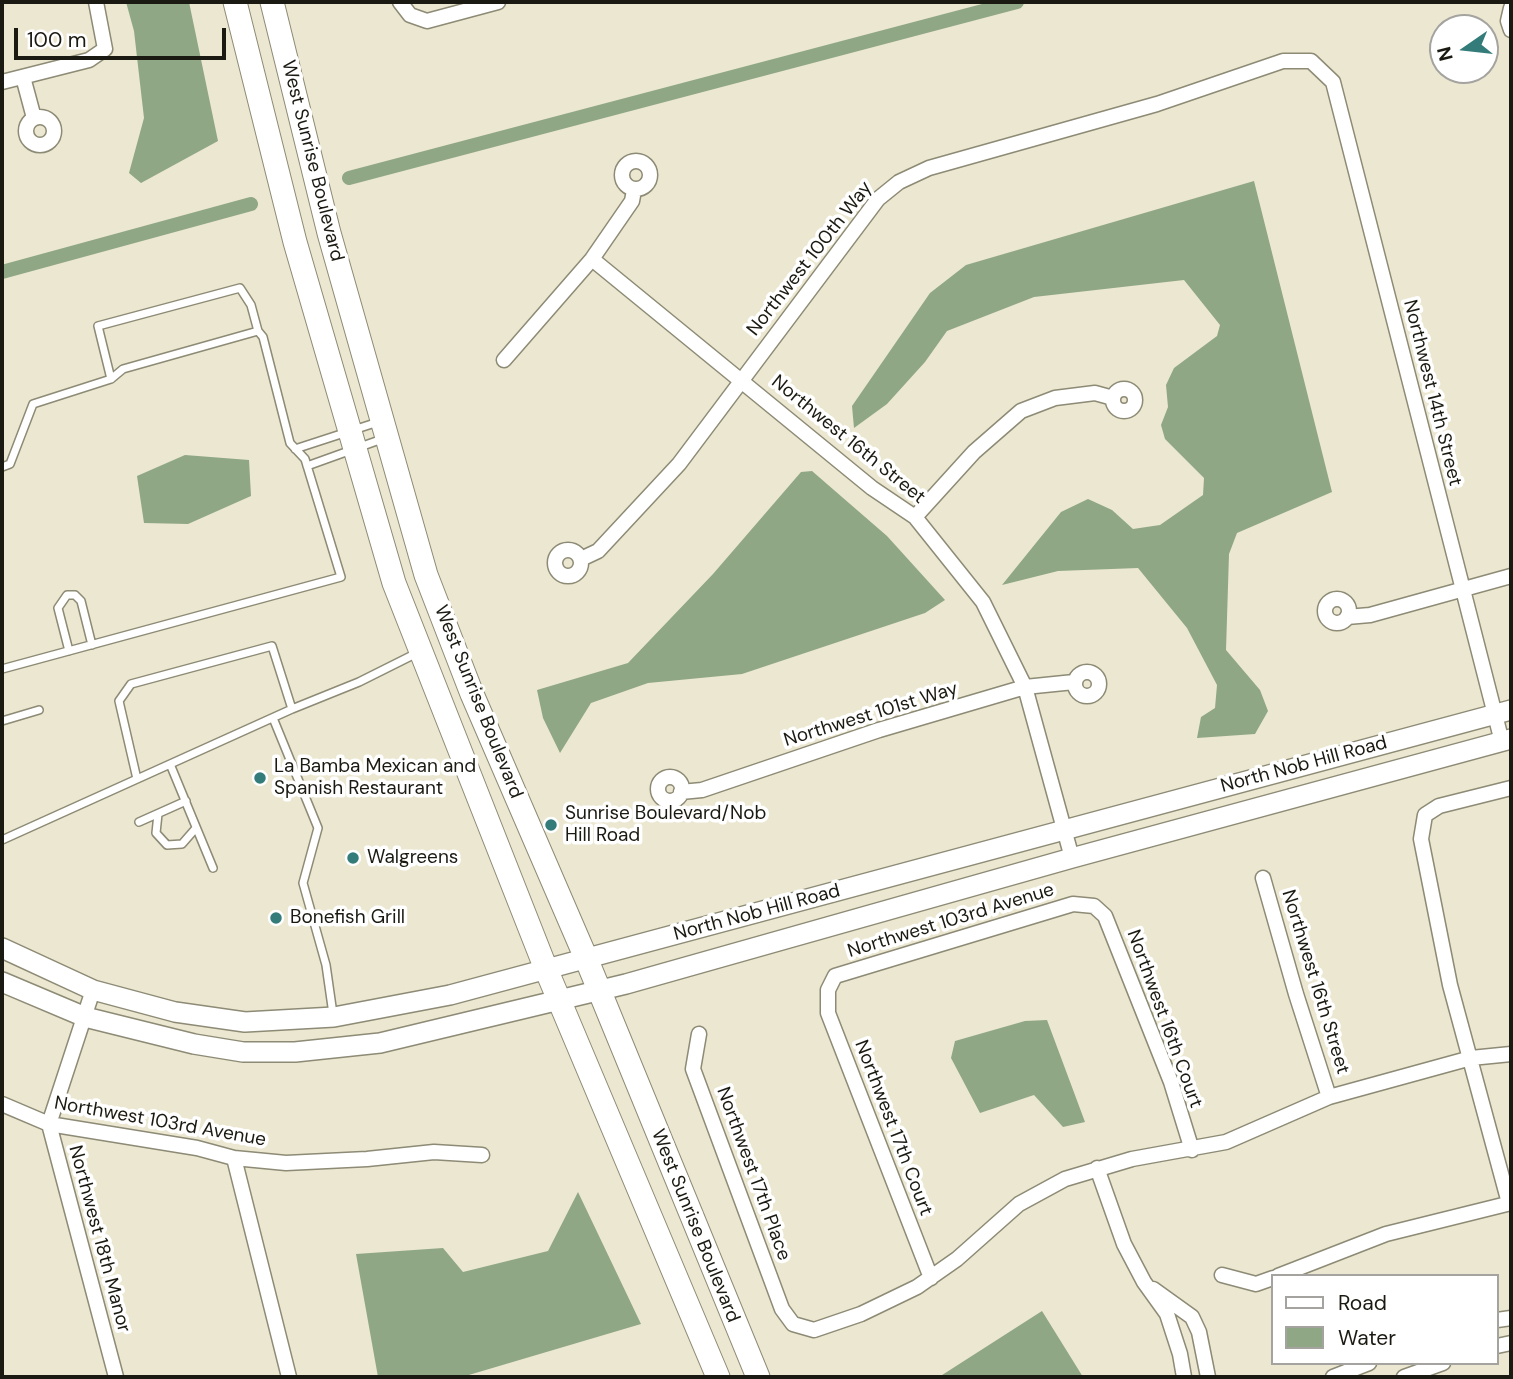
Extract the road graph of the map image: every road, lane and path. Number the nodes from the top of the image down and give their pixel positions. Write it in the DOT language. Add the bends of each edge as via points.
graph roads {
  1 [pos="96,2"];
  2 [pos="235,2"];
  3 [pos="272,2"];
  4 [pos="400,2"];
  5 [pos="498,2"];
  6 [pos="1511,8"];
  7 [pos="1511,30"];
  8 [pos="1311,61"];
  9 [pos="23,77"];
  10 [pos="2,82"];
  11 [pos="34,118"];
  12 [pos="634,190"];
  13 [pos="592,259"];
  14 [pos="258,331"];
  15 [pos="504,360"];
  16 [pos="111,379"];
  17 [pos="742,379"];
  18 [pos="1113,398"];
  19 [pos="384,429"];
  20 [pos="352,439"];
  21 [pos="295,449"];
  22 [pos="307,466"];
  23 [pos="2,467"];
  24 [pos="915,517"];
  25 [pos="581,559"];
  26 [pos="1511,576"];
  27 [pos="1463,590"];
  28 [pos="1347,617"];
  29 [pos="92,645"];
  30 [pos="69,651"];
  31 [pos="421,651"];
  32 [pos="2,670"];
  33 [pos="1074,682"];
  34 [pos="1025,688"];
  35 [pos="292,709"];
  36 [pos="39,710"];
  37 [pos="1503,712"];
  38 [pos="273,718"];
  39 [pos="2,721"];
  40 [pos="1507,741"];
  41 [pos="170,764"];
  42 [pos="137,779"];
  43 [pos="1511,788"];
  44 [pos="681,792"];
  45 [pos="186,801"];
  46 [pos="158,814"];
  47 [pos="139,821"];
  48 [pos="196,828"];
  49 [pos="1064,831"];
  50 [pos="2,840"];
  51 [pos="1072,858"];
  52 [pos="213,868"];
  53 [pos="1264,878"];
  54 [pos="1094,906"];
  55 [pos="2,948"];
  56 [pos="586,958"];
  57 [pos="547,969"];
  58 [pos="2,982"];
  59 [pos="93,990"];
  60 [pos="828,990"];
  61 [pos="598,991"];
  62 [pos="560,1000"];
  63 [pos="85,1017"];
  64 [pos="334,1017"];
  65 [pos="699,1034"];
  66 [pos="1511,1054"];
  67 [pos="1471,1058"];
  68 [pos="1329,1097"];
  69 [pos="2,1104"];
  70 [pos="49,1124"];
  71 [pos="1192,1150"];
  72 [pos="482,1155"];
  73 [pos="234,1158"];
  74 [pos="1097,1168"];
  75 [pos="1510,1203"];
  76 [pos="1284,1274"];
  77 [pos="1222,1275"];
  78 [pos="931,1278"];
  79 [pos="1272,1278"];
  80 [pos="1144,1282"];
  81 [pos="1364,1365"];
  82 [pos="1437,1365"];
  83 [pos="116,1377"];
  84 [pos="289,1377"];
  85 [pos="718,1377"];
  86 [pos="758,1377"];
  87 [pos="1184,1377"];
  88 [pos="1208,1377"];
  89 [pos="1333,1377"];
  90 [pos="1404,1377"];
  1 -- 9 [label="street" via="105,49 89,60"];
  2 -- 20 [label="highway, West Sunrise Boulevard" via="295,242"];
  3 -- 19 [label="highway, West Sunrise Boulevard"];
  4 -- 5 [label="street" via="410,15 427,21"];
  6 -- 7 [label="street"];
  8 -- 17 [label="street, Northwest 100th Way" via="1283,61 899,182 878,199"];
  8 -- 27 [label="street, Northwest 14th Street" via="1333,82"];
  9 -- 10 [label="street"];
  9 -- 11 [label="street"];
  12 -- 13 [label="street" via="632,201"];
  13 -- 15 [label="street"];
  13 -- 17 [label="street, Northwest 16th Street"];
  14 -- 16 [label="lane" via="123,369"];
  14 -- 16 [label="lane" via="251,305 240,288 98,326"];
  14 -- 21 [label="lane"];
  16 -- 23 [label="lane" via="33,404 10,464"];
  17 -- 24 [label="street, Northwest 16th Street" via="872,488"];
  17 -- 25 [label="street, Northwest 100th Way" via="679,464 598,551"];
  18 -- 24 [label="street" via="1095,393 1055,398 1021,411 974,452"];
  19 -- 20 [label="lane"];
  19 -- 20 [label="lane"];
  19 -- 56 [label="highway, West Sunrise Boulevard" via="435,598"];
  20 -- 21 [label="lane"];
  20 -- 22 [label="lane"];
  20 -- 31 [label="highway, West Sunrise Boulevard" via="394,583"];
  21 -- 22 [label="lane"];
  22 -- 29 [label="lane" via="341,577"];
  24 -- 34 [label="street, Northwest 16th Street" via="983,602"];
  26 -- 27 [label="street"];
  27 -- 28 [label="street"];
  27 -- 37 [label="street, Northwest 14th Street"];
  29 -- 30 [label="lane"];
  29 -- 30 [label="lane" via="81,601 66,595 58,608"];
  30 -- 32 [label="lane"];
  31 -- 35 [label="lane"];
  31 -- 57 [label="highway, West Sunrise Boulevard"];
  33 -- 34 [label="street, Northwest 101st Way"];
  34 -- 44 [label="street, Northwest 101st Way" via="879,730 702,790"];
  34 -- 49 [label="street, Northwest 16th Street"];
  35 -- 38 [label="lane"];
  35 -- 42 [label="lane" via="272,646 131,684 119,701"];
  36 -- 39 [label="lane"];
  37 -- 40 [label="street, Northwest 14th Street"];
  37 -- 49 [label="main road, North Nob Hill Road"];
  38 -- 41 [label="lane"];
  38 -- 64 [label="lane" via="318,828 303,883 326,965"];
  40 -- 51 [label="main road, North Nob Hill Road"];
  41 -- 42 [label="lane"];
  41 -- 45 [label="lane"];
  42 -- 50 [label="lane"];
  43 -- 67 [label="street" via="1439,806 1425,815 1420,839 1436,928"];
  45 -- 46 [label="lane"];
  45 -- 48 [label="lane"];
  46 -- 47 [label="lane"];
  46 -- 48 [label="lane" via="156,833 167,845 182,844"];
  48 -- 52 [label="lane"];
  49 -- 51 [label="street, Northwest 16th Street"];
  49 -- 56 [label="main road, North Nob Hill Road"];
  51 -- 61 [label="main road, North Nob Hill Road"];
  53 -- 68 [label="street, Northwest 16th Street"];
  54 -- 60 [label="street, Northwest 103rd Avenue" via="1073,904 835,976"];
  54 -- 71 [label="street, Northwest 16th Court" via="1105,916 1171,1082"];
  55 -- 59 [label="main road, North Nob Hill Road"];
  56 -- 57 [label="main road, North Nob Hill Road"];
  56 -- 61 [label="highway, West Sunrise Boulevard"];
  57 -- 62 [label="highway, West Sunrise Boulevard"];
  57 -- 64 [label="main road, North Nob Hill Road" via="450,995"];
  58 -- 63 [label="main road, North Nob Hill Road"];
  59 -- 63 [label="street, Northwest 18th Manor"];
  59 -- 64 [label="main road, North Nob Hill Road" via="175,1012 245,1022"];
  60 -- 78 [label="street, Northwest 17th Court" via="828,1013"];
  61 -- 62 [label="main road, North Nob Hill Road"];
  61 -- 86 [label="highway, West Sunrise Boulevard"];
  62 -- 63 [label="main road, North Nob Hill Road" via="388,1042 295,1052 243,1052 194,1044"];
  62 -- 85 [label="highway, West Sunrise Boulevard"];
  63 -- 70 [label="street, Northwest 18th Manor"];
  65 -- 78 [label="street, Northwest 17th Place" via="693,1069 782,1309 793,1324 814,1330 860,1314"];
  66 -- 67 [label="street"];
  67 -- 68 [label="street"];
  67 -- 75 [label="street"];
  68 -- 71 [label="street" via="1237,1137"];
  69 -- 70 [label="street, Northwest 103rd Avenue"];
  70 -- 73 [label="street, Northwest 103rd Avenue"];
  70 -- 83 [label="street, Northwest 18th Manor"];
  71 -- 74 [label="street"];
  72 -- 73 [label="street, Northwest 103rd Avenue" via="434,1152 286,1163"];
  73 -- 84 [label="street"];
  74 -- 78 [label="street" via="1019,1204"];
  74 -- 80 [label="street" via="1124,1244"];
  75 -- 76 [label="street" via="1386,1234"];
  77 -- 79 [label="street" via="1256,1284"];
  80 -- 87 [label="street" via="1167,1314"];
  80 -- 88 [label="street" via="1192,1317"];
  81 -- 89 [label="street"];
  82 -- 90 [label="street"];
}
